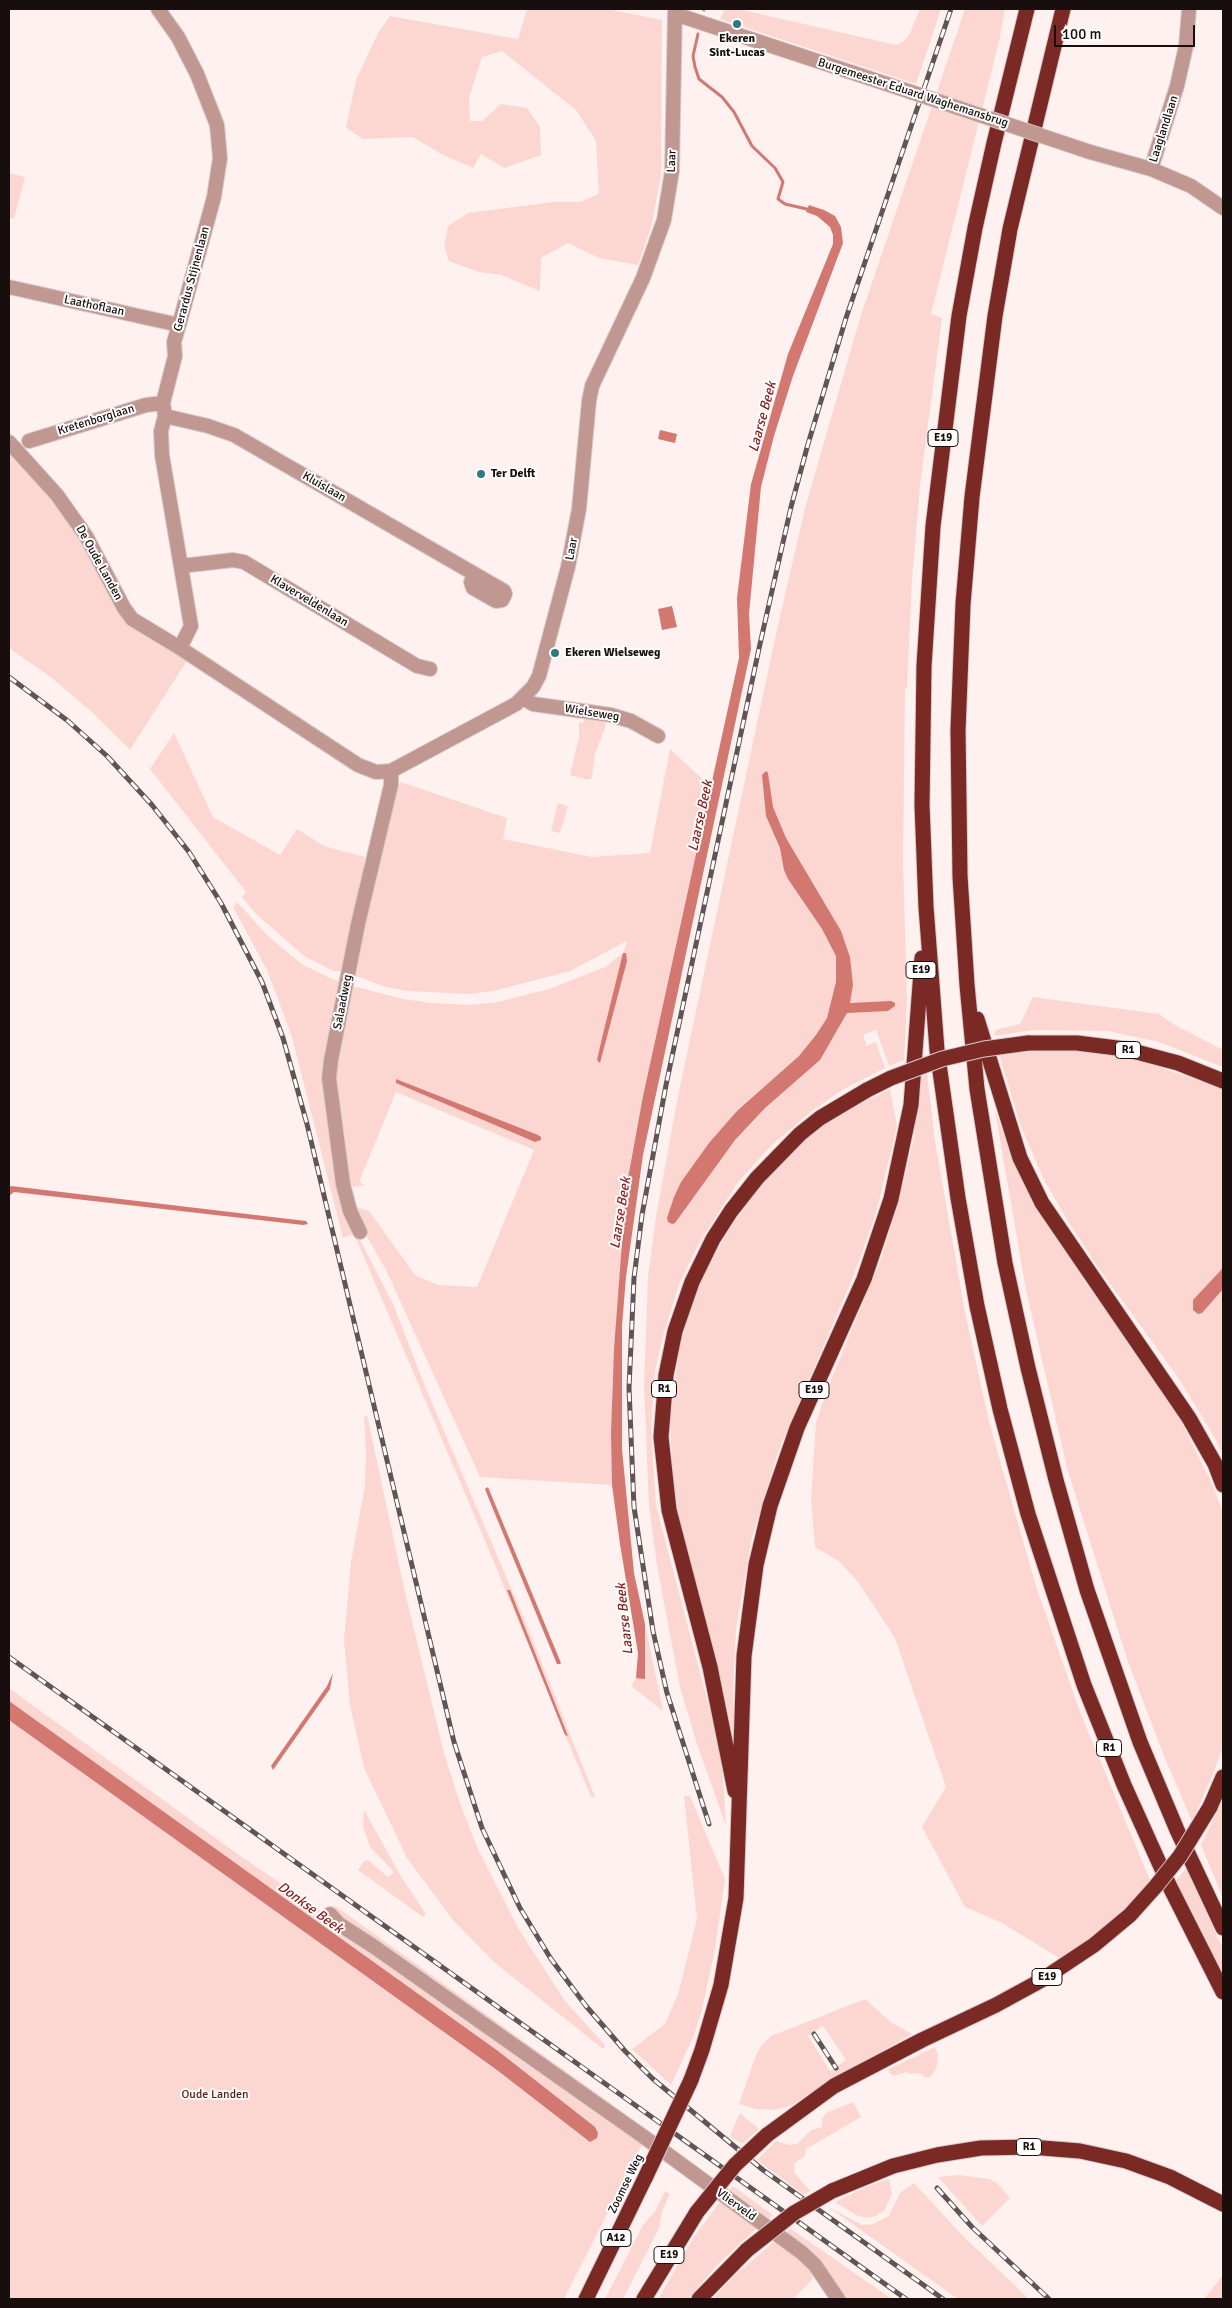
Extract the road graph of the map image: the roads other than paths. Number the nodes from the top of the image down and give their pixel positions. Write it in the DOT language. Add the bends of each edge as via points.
graph roads {
  1 [pos="158,9"];
  2 [pos="1027,9"];
  3 [pos="1063,9"];
  4 [pos="1189,9"];
  5 [pos="675,11"];
  6 [pos="1151,169"];
  7 [pos="1223,208"];
  8 [pos="9,287"];
  9 [pos="179,325"];
  10 [pos="164,410"];
  11 [pos="29,441"];
  12 [pos="9,442"];
  13 [pos="181,566"];
  14 [pos="475,575"];
  15 [pos="180,648"];
  16 [pos="430,669"];
  17 [pos="523,698"];
  18 [pos="658,736"];
  19 [pos="391,771"];
  20 [pos="926,907"];
  21 [pos="967,984"];
  22 [pos="1223,1081"];
  23 [pos="360,1232"];
  24 [pos="1223,1485"];
  25 [pos="1022,1492"];
  26 [pos="1223,1777"];
  27 [pos="739,1805"];
  28 [pos="330,1914"];
  29 [pos="1223,1928"];
  30 [pos="1223,1992"];
  31 [pos="691,2080"];
  32 [pos="1223,2204"];
  33 [pos="586,2299"];
  34 [pos="644,2299"];
  35 [pos="699,2299"];
  36 [pos="838,2299"];
  1 -- 9 [label="street, Gerardus Stijnenlaan" via="178,37 197,74 217,125 220,158 214,197"];
  2 -- 20 [label="highway, E19" via="975,228 959,316 932,526 924,666 922,805"];
  3 -- 21 [label="highway" via="1010,229 988,364 972,497 963,604 958,730 960,866"];
  4 -- 6 [label="street, Laaglandlaan" via="1186,46 1177,86"];
  5 -- 6 [label="street, Burgemeester Eduard Waghemansbrug, bridge" via="1090,152"];
  5 -- 17 [label="street, Laar" via="672,171 664,220 643,278 592,386 579,509 568,567 539,676"];
  6 -- 7 [label="street, Laaglandlaan" via="1191,186"];
  8 -- 9 [label="street, Laathoflaan"];
  9 -- 10 [label="street, Gerardus Stijnenlaan"];
  10 -- 11 [label="street, Kretenborglaan" via="146,405"];
  10 -- 13 [label="street, Gerardus Stijnenlaan" via="162,455"];
  10 -- 14 [label="street, Kluislaan" via="234,435"];
  12 -- 15 [label="street, De Oude Landen" via="57,495 86,536 132,619"];
  13 -- 15 [label="street, Gerardus Stijnenlaan" via="191,626"];
  13 -- 16 [label="street, Klaverveldenlaan" via="233,560 244,562 417,666"];
  15 -- 19 [label="street" via="358,765 376,772"];
  17 -- 18 [label="street, Wielseweg" via="533,704 631,721"];
  17 -- 19 [label="street, Laar"];
  19 -- 23 [label="street, Salaadweg" via="391,785 356,933 329,1078 343,1184"];
  20 -- 25 [label="highway, E19" via="937,1050 963,1234 991,1374"];
  20 -- 27 [label="highway, E19" via="911,1105 891,1199 864,1278 797,1428 770,1506 756,1566 744,1656"];
  21 -- 24 [label="highway" via="1020,1158 1042,1203 1189,1418"];
  21 -- 29 [label="highway, R1" via="977,1089 1003,1254 1056,1480 1087,1590 1140,1742"];
  22 -- 27 [label="highway, R1, bridge" via="1178,1063 1124,1049 1077,1043 1028,1043 942,1059 891,1078 827,1114 800,1134 735,1205 713,1239 692,1282 675,1331 666,1375 661,1437 669,1510 710,1667"];
  25 -- 30 [label="highway, R1" via="1084,1686 1124,1785"];
  26 -- 34 [label="highway, E19, bridge" via="1210,1807 1180,1856 1130,1914 1094,1945 1019,1994 834,2086 767,2135 735,2165 697,2212"];
  27 -- 31 [label="highway, R1" via="736,1898 728,1956 713,2018"];
  28 -- 36 [label="street, Vlierveld" via="339,1924 801,2252 815,2265"];
  31 -- 33 [label="highway, Zoomse Weg / A12, bridge"];
  32 -- 35 [label="highway, R1, bridge" via="1170,2177 1126,2161 1080,2151 1030,2146 937,2154 893,2166 832,2191 794,2213 747,2250"];
}
